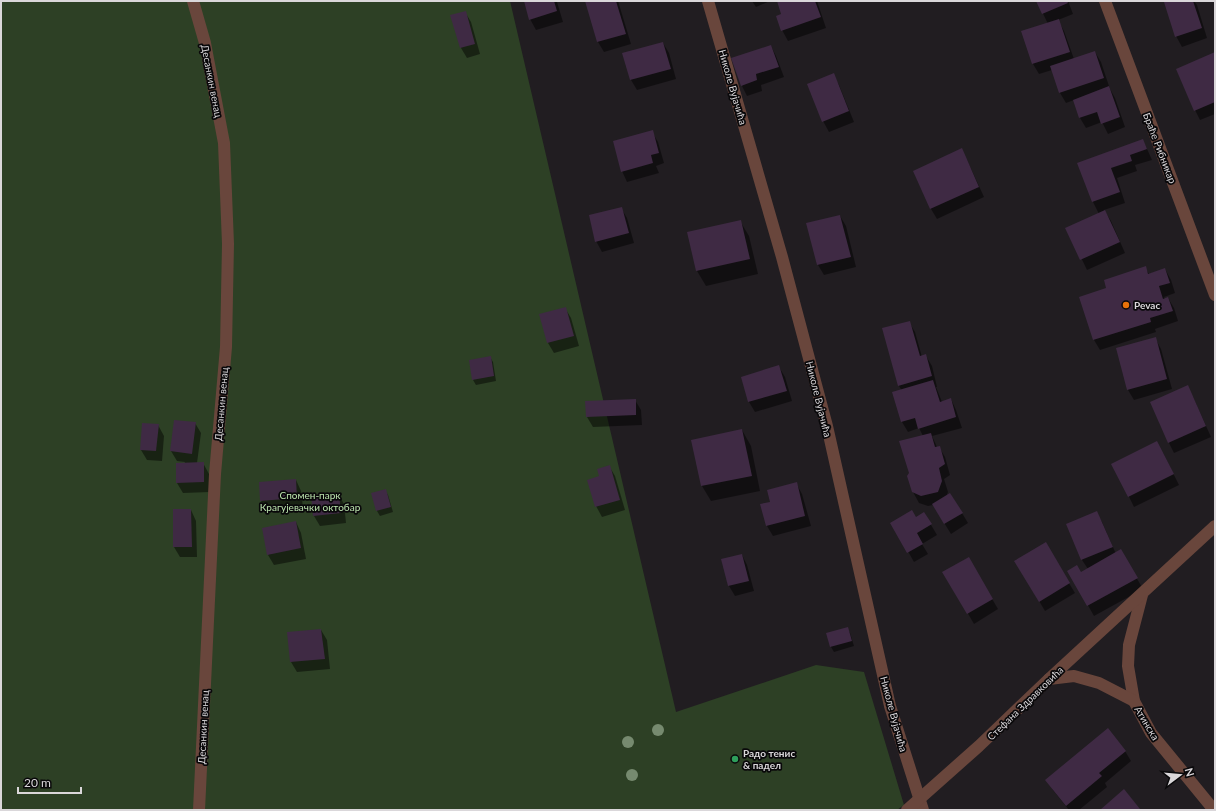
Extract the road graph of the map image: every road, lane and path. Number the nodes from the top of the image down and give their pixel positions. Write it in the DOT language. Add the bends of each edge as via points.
graph roads {
  1 [pos="193,1"];
  2 [pos="708,1"];
  3 [pos="1105,1"];
  4 [pos="1215,295"];
  5 [pos="1215,526"];
  6 [pos="1142,595"];
  7 [pos="1049,679"];
  8 [pos="1134,701"];
  9 [pos="921,805"];
  10 [pos="199,810"];
  11 [pos="907,810"];
  12 [pos="1214,810"];
  1 -- 10 [label="street, Десанкин венац" via="205,43 224,143 228,244 226,347 215,474"];
  2 -- 9 [label="street, Николе Вујачића" via="782,257 823,411 890,706"];
  3 -- 4 [label="street, Браће Рибникар"];
  5 -- 6 [label="street, Стефана Здравковића"];
  6 -- 7 [label="street, Стефана Здравковића"];
  6 -- 8 [label="street, Атинска" via="1128,645 1128,666"];
  7 -- 8 [label="street" via="1074,676 1099,682"];
  7 -- 9 [label="street, Стефана Здравковића"];
  8 -- 12 [label="street, Атинска" via="1151,733"];
  9 -- 11 [label="street, Стефана Здравковића"];
}
